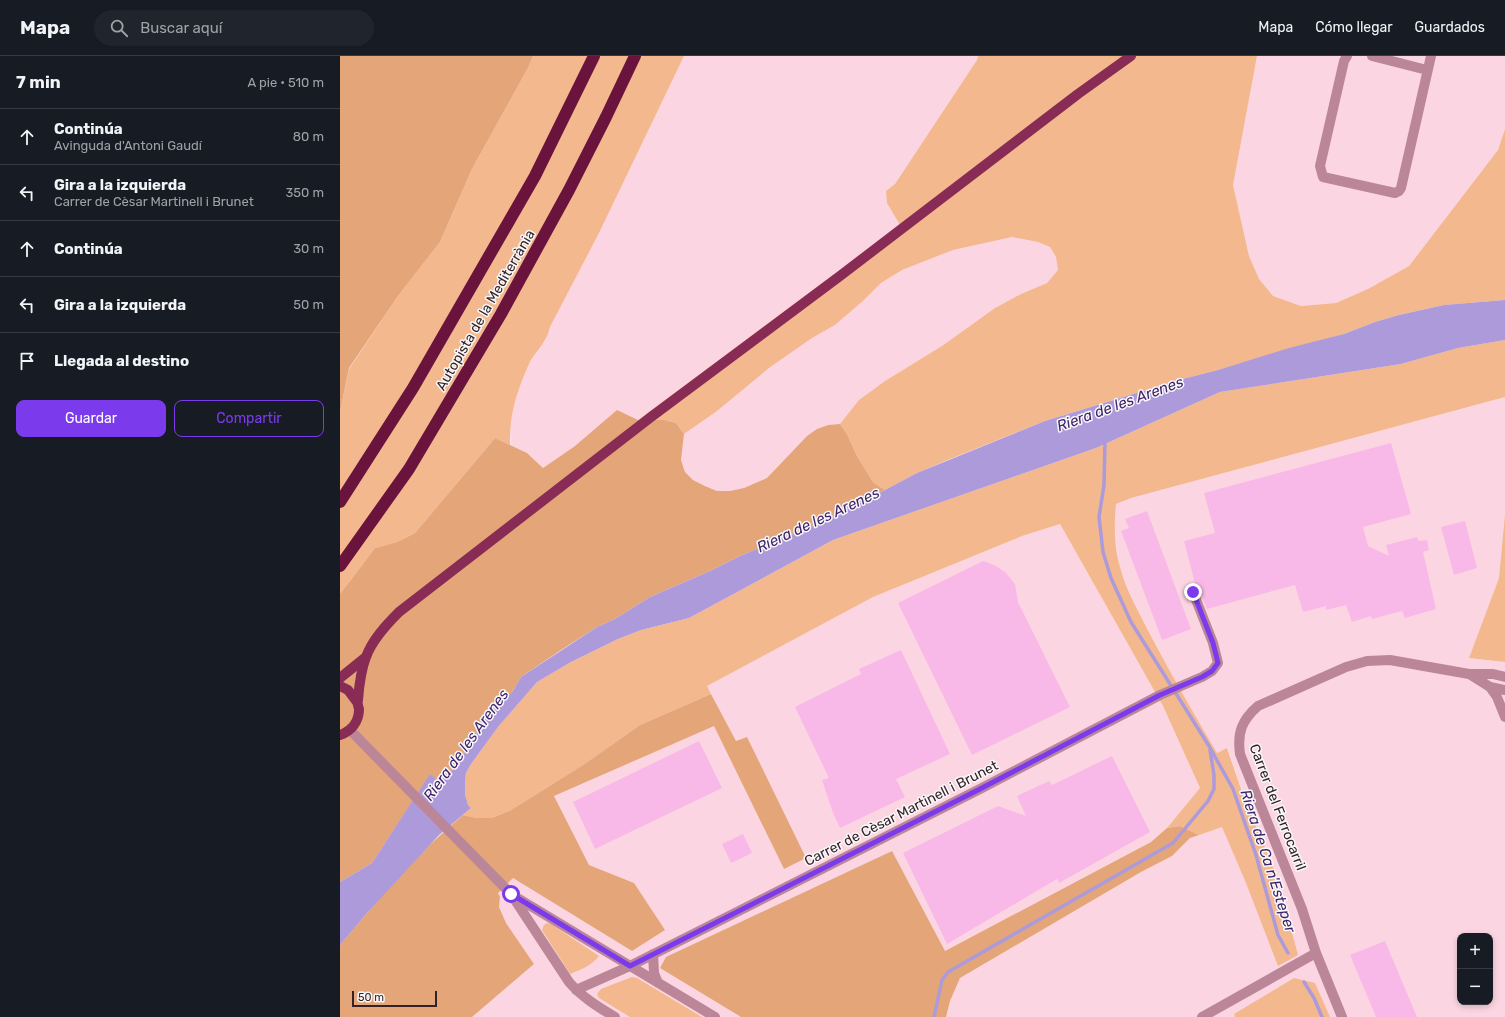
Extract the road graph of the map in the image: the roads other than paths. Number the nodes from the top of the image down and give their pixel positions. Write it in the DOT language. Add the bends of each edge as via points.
graph roads {
  1 [pos="594,56"];
  2 [pos="635,56"];
  3 [pos="1131,56"];
  4 [pos="1347,56"];
  5 [pos="1372,56"];
  6 [pos="1431,56"];
  7 [pos="1427,70"];
  8 [pos="340,502"];
  9 [pos="340,566"];
  10 [pos="1193,592"];
  11 [pos="366,657"];
  12 [pos="1505,672"];
  13 [pos="1469,674"];
  14 [pos="1493,674"];
  15 [pos="1505,677"];
  16 [pos="340,678"];
  17 [pos="340,686"];
  18 [pos="1490,686"];
  19 [pos="1505,690"];
  20 [pos="357,702"];
  21 [pos="1505,717"];
  22 [pos="350,730"];
  23 [pos="340,735"];
  24 [pos="511,894"];
  25 [pos="1316,953"];
  26 [pos="653,954"];
  27 [pos="630,966"];
  28 [pos="658,983"];
  29 [pos="576,990"];
  30 [pos="615,1017"];
  31 [pos="715,1017"];
  32 [pos="1202,1017"];
  33 [pos="1342,1017"];
  1 -- 8 [label="highway, Autopista de la Mediterrània" via="531,183 413,388"];
  2 -- 9 [label="highway, Autopista de la Mediterrània" via="569,190 502,314 409,469"];
  3 -- 11 [label="main road" via="420,594 386,625"];
  4 -- 7 [label="street" via="1320,166 1323,177 1395,193 1401,188"];
  5 -- 7 [label="street"];
  6 -- 7 [label="street"];
  10 -- 26 [label="street, Carrer de Cèsar Martinell i Brunet" via="1218,663 1212,671 1160,695"];
  11 -- 16 [label="main road"];
  11 -- 20 [label="main road"];
  12 -- 14 [label="street, Carrer del Ferrocarril"];
  13 -- 14 [label="street, Carrer del Ferrocarril"];
  13 -- 18 [label="street, Carrer del Ferrocarril"];
  13 -- 25 [label="street, Carrer del Ferrocarril" via="1390,660 1367,661 1346,667 1258,706 1243,723 1238,743 1240,754 1302,909"];
  14 -- 15 [label="street, Carrer del Ferrocarril"];
  17 -- 20 [label="main road" via="348,690"];
  18 -- 19 [label="street, Carrer del Ferrocarril"];
  18 -- 21 [label="street"];
  20 -- 22 [label="main road" via="358,716"];
  22 -- 23 [label="main road"];
  22 -- 24 [label="street"];
  24 -- 27 [label="street"];
  24 -- 29 [label="street"];
  25 -- 32 [label="street"];
  25 -- 33 [label="street, Carrer del Ferrocarril"];
  26 -- 27 [label="street, Carrer de Cèsar Martinell i Brunet"];
  26 -- 28 [label="street" via="654,973"];
  27 -- 28 [label="street"];
  27 -- 29 [label="street, Carrer de Cèsar Martinell i Brunet"];
  28 -- 31 [label="street"];
  29 -- 30 [label="street"];
}
